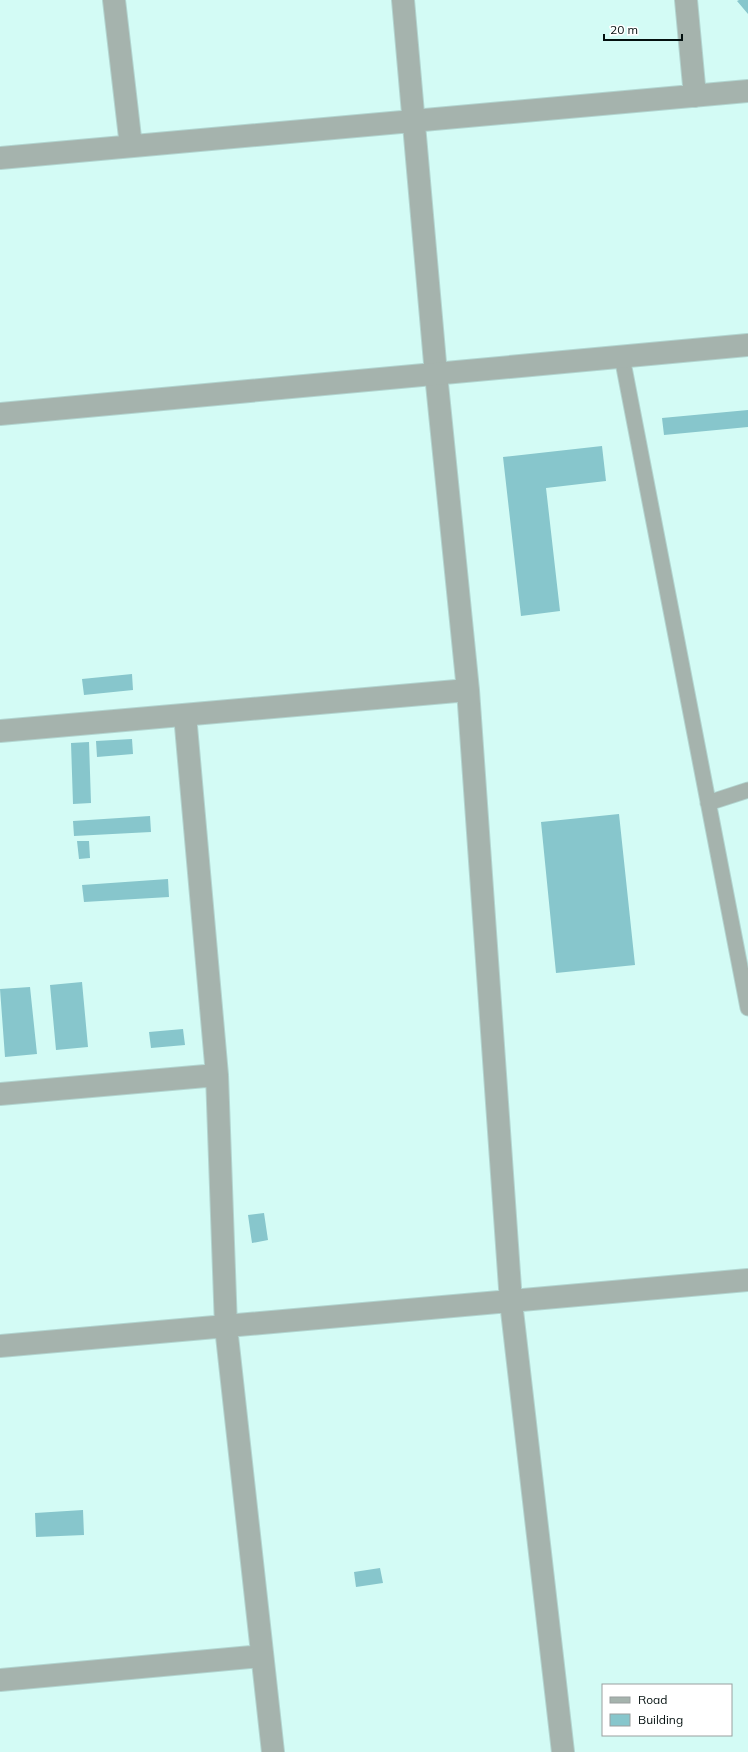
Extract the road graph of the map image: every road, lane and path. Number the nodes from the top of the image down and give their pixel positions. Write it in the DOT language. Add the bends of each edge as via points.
graph roads {
  1 [pos="114,0"];
  2 [pos="403,0"];
  3 [pos="686,0"];
  4 [pos="748,91"];
  5 [pos="695,96"];
  6 [pos="414,121"];
  7 [pos="131,146"];
  8 [pos="0,158"];
  9 [pos="748,345"];
  10 [pos="622,357"];
  11 [pos="436,374"];
  12 [pos="0,414"];
  13 [pos="468,690"];
  14 [pos="185,715"];
  15 [pos="0,731"];
  16 [pos="748,790"];
  17 [pos="708,803"];
  18 [pos="748,1004"];
  19 [pos="217,1075"];
  20 [pos="0,1094"];
  21 [pos="748,1280"];
  22 [pos="511,1302"];
  23 [pos="226,1327"];
  24 [pos="0,1346"];
  25 [pos="262,1656"];
  26 [pos="0,1680"];
  27 [pos="273,1752"];
  28 [pos="563,1752"];
  1 -- 7 [label="street"];
  2 -- 6 [label="street"];
  3 -- 5 [label="street"];
  4 -- 5 [label="street"];
  5 -- 6 [label="street"];
  6 -- 7 [label="street"];
  6 -- 11 [label="street"];
  7 -- 8 [label="street"];
  9 -- 10 [label="street"];
  10 -- 11 [label="street"];
  10 -- 17 [label="lane"];
  11 -- 12 [label="street"];
  11 -- 13 [label="street"];
  13 -- 14 [label="street"];
  13 -- 22 [label="street"];
  14 -- 15 [label="street"];
  14 -- 19 [label="street"];
  16 -- 17 [label="lane"];
  17 -- 18 [label="lane"];
  19 -- 20 [label="street"];
  19 -- 23 [label="street"];
  21 -- 22 [label="street"];
  22 -- 23 [label="street"];
  22 -- 28 [label="street"];
  23 -- 24 [label="street"];
  23 -- 25 [label="street"];
  25 -- 26 [label="street"];
  25 -- 27 [label="street"];
}
